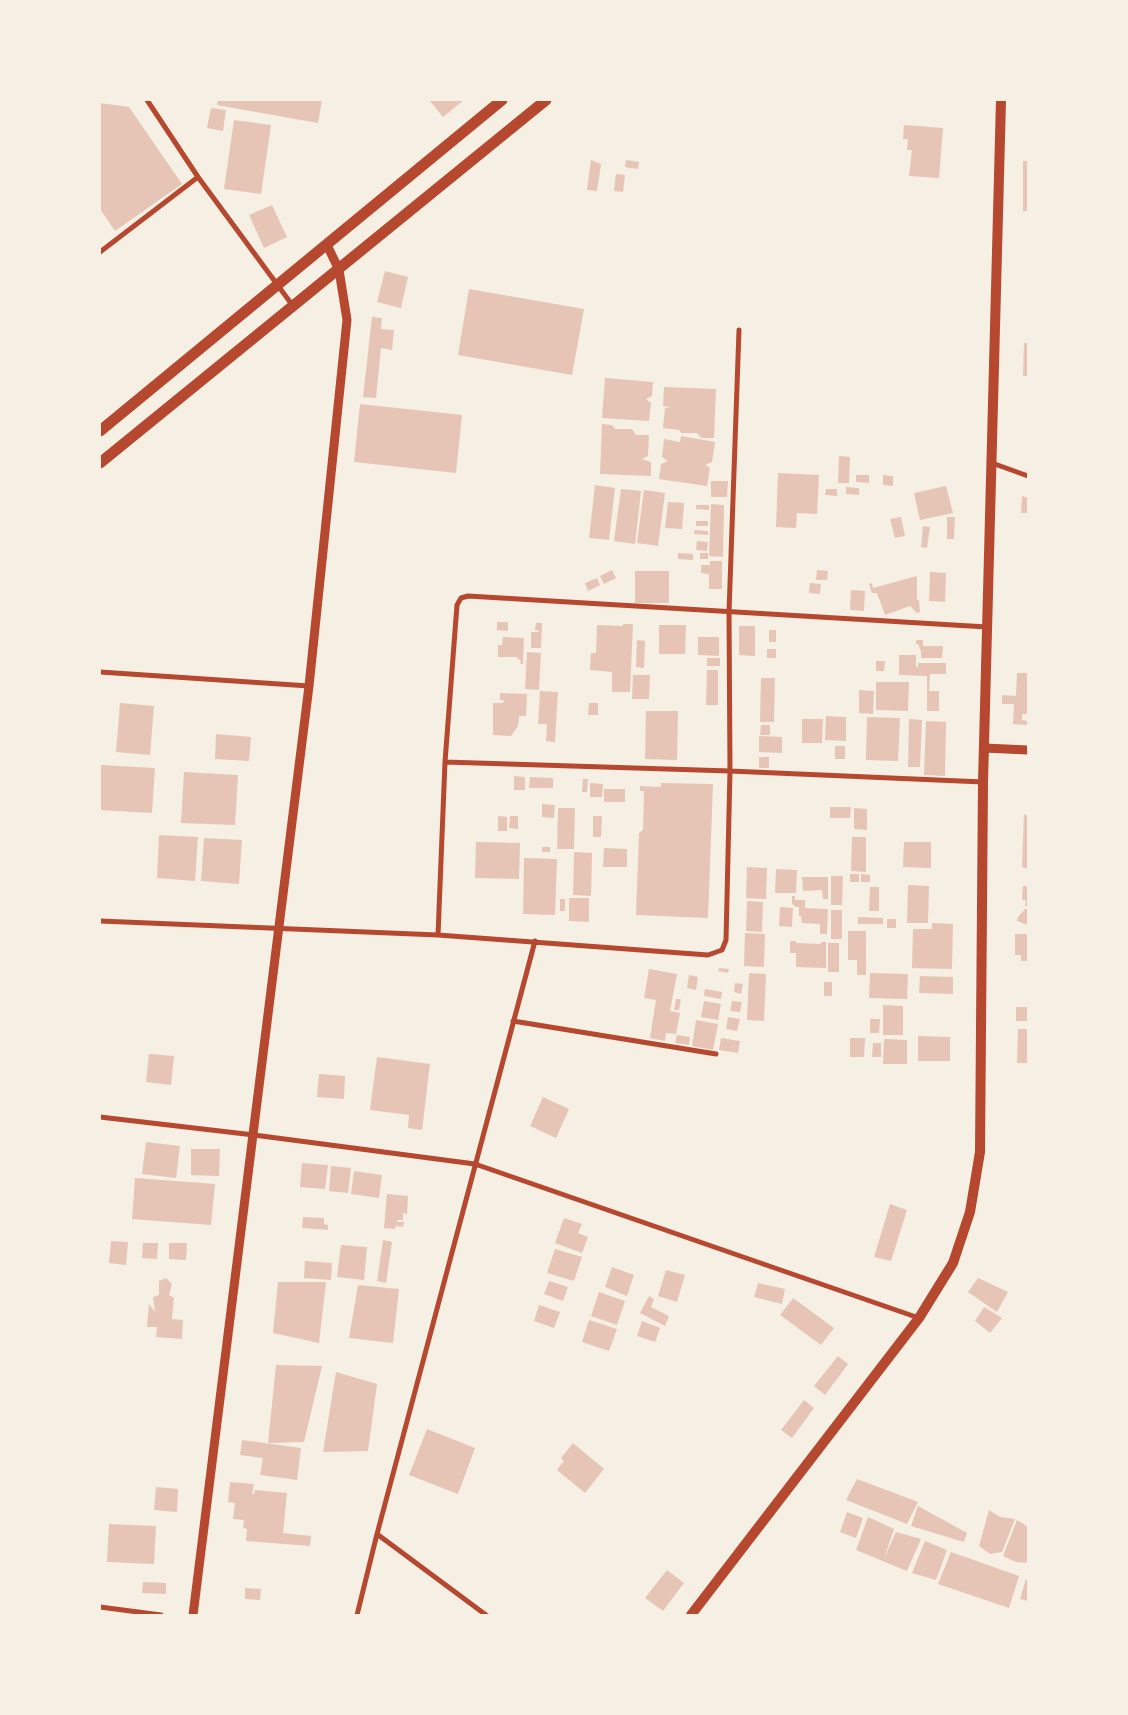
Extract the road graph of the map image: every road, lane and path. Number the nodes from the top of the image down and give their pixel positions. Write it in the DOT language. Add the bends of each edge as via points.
graph roads {
  1 [pos="147,100"];
  2 [pos="502,100"];
  3 [pos="546,100"];
  4 [pos="1001,100"];
  5 [pos="198,177"];
  6 [pos="327,245"];
  7 [pos="100,252"];
  8 [pos="339,270"];
  9 [pos="278,285"];
  10 [pos="293,306"];
  11 [pos="739,330"];
  12 [pos="100,431"];
  13 [pos="100,463"];
  14 [pos="991,463"];
  15 [pos="1028,476"];
  16 [pos="729,612"];
  17 [pos="987,627"];
  18 [pos="100,672"];
  19 [pos="309,686"];
  20 [pos="984,748"];
  21 [pos="1028,750"];
  22 [pos="445,762"];
  23 [pos="730,771"];
  24 [pos="983,782"];
  25 [pos="100,921"];
  26 [pos="279,928"];
  27 [pos="438,935"];
  28 [pos="535,941"];
  29 [pos="514,1021"];
  30 [pos="716,1054"];
  31 [pos="100,1117"];
  32 [pos="254,1135"];
  33 [pos="475,1164"];
  34 [pos="920,1318"];
  35 [pos="377,1534"];
  36 [pos="100,1607"];
  37 [pos="161,1615"];
  38 [pos="193,1615"];
  39 [pos="357,1615"];
  40 [pos="486,1615"];
  41 [pos="691,1615"];
  1 -- 5 [label="street"];
  2 -- 6 [label="highway"];
  3 -- 8 [label="highway"];
  4 -- 14 [label="main road"];
  5 -- 7 [label="street"];
  5 -- 9 [label="street"];
  6 -- 8 [label="street"];
  6 -- 9 [label="highway"];
  8 -- 10 [label="highway"];
  8 -- 19 [label="street" via="347,320"];
  9 -- 10 [label="street"];
  9 -- 12 [label="highway"];
  10 -- 13 [label="highway"];
  11 -- 16 [label="street"];
  14 -- 15 [label="street"];
  14 -- 17 [label="main road"];
  16 -- 17 [label="street"];
  16 -- 22 [label="street" via="461,598 457,605"];
  16 -- 23 [label="street"];
  17 -- 20 [label="main road"];
  18 -- 19 [label="street"];
  19 -- 26 [label="street"];
  20 -- 21 [label="street"];
  20 -- 24 [label="main road"];
  22 -- 23 [label="street"];
  22 -- 27 [label="street"];
  23 -- 24 [label="street"];
  23 -- 28 [label="street" via="726,940 722,950 708,955"];
  24 -- 34 [label="main road" via="980,1152 970,1212 953,1263"];
  25 -- 26 [label="street"];
  26 -- 27 [label="street"];
  26 -- 32 [label="street"];
  27 -- 28 [label="street"];
  28 -- 29 [label="street"];
  29 -- 30 [label="street"];
  29 -- 33 [label="street"];
  31 -- 32 [label="street"];
  32 -- 33 [label="street"];
  32 -- 38 [label="street"];
  33 -- 34 [label="street"];
  33 -- 35 [label="street"];
  34 -- 41 [label="main road"];
  35 -- 39 [label="street"];
  35 -- 40 [label="street"];
  36 -- 37 [label="street"];
}
